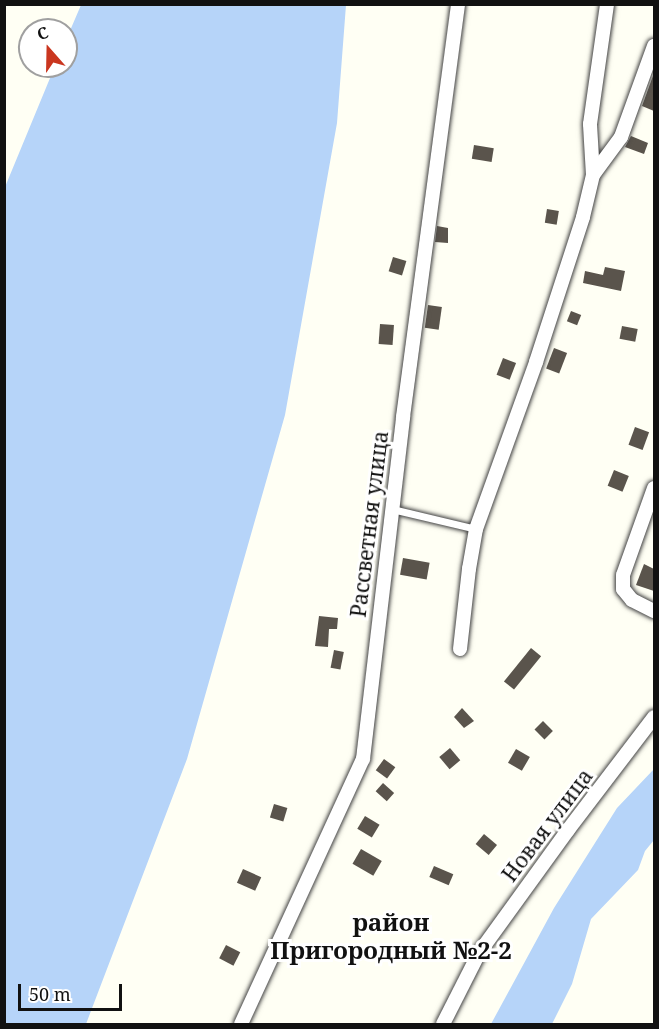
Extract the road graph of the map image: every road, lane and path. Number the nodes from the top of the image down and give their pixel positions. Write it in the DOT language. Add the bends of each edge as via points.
graph roads {
  1 [pos="458,4"];
  2 [pos="607,4"];
  3 [pos="654,46"];
  4 [pos="593,175"];
  5 [pos="654,488"];
  6 [pos="392,509"];
  7 [pos="476,529"];
  8 [pos="654,611"];
  9 [pos="460,649"];
  10 [pos="654,717"];
  11 [pos="241,1024"];
  12 [pos="443,1024"];
  1 -- 6 [label="street, Рассветная улица"];
  2 -- 4 [label="street" via="590,124"];
  3 -- 4 [label="street" via="621,137"];
  4 -- 7 [label="street" via="543,339"];
  5 -- 8 [label="street" via="623,575 623,589 632,600"];
  6 -- 7 [label="lane"];
  6 -- 11 [label="street, Рассветная улица" via="363,759"];
  7 -- 9 [label="street"];
  10 -- 12 [label="street, Новая улица" via="479,953"];
}
